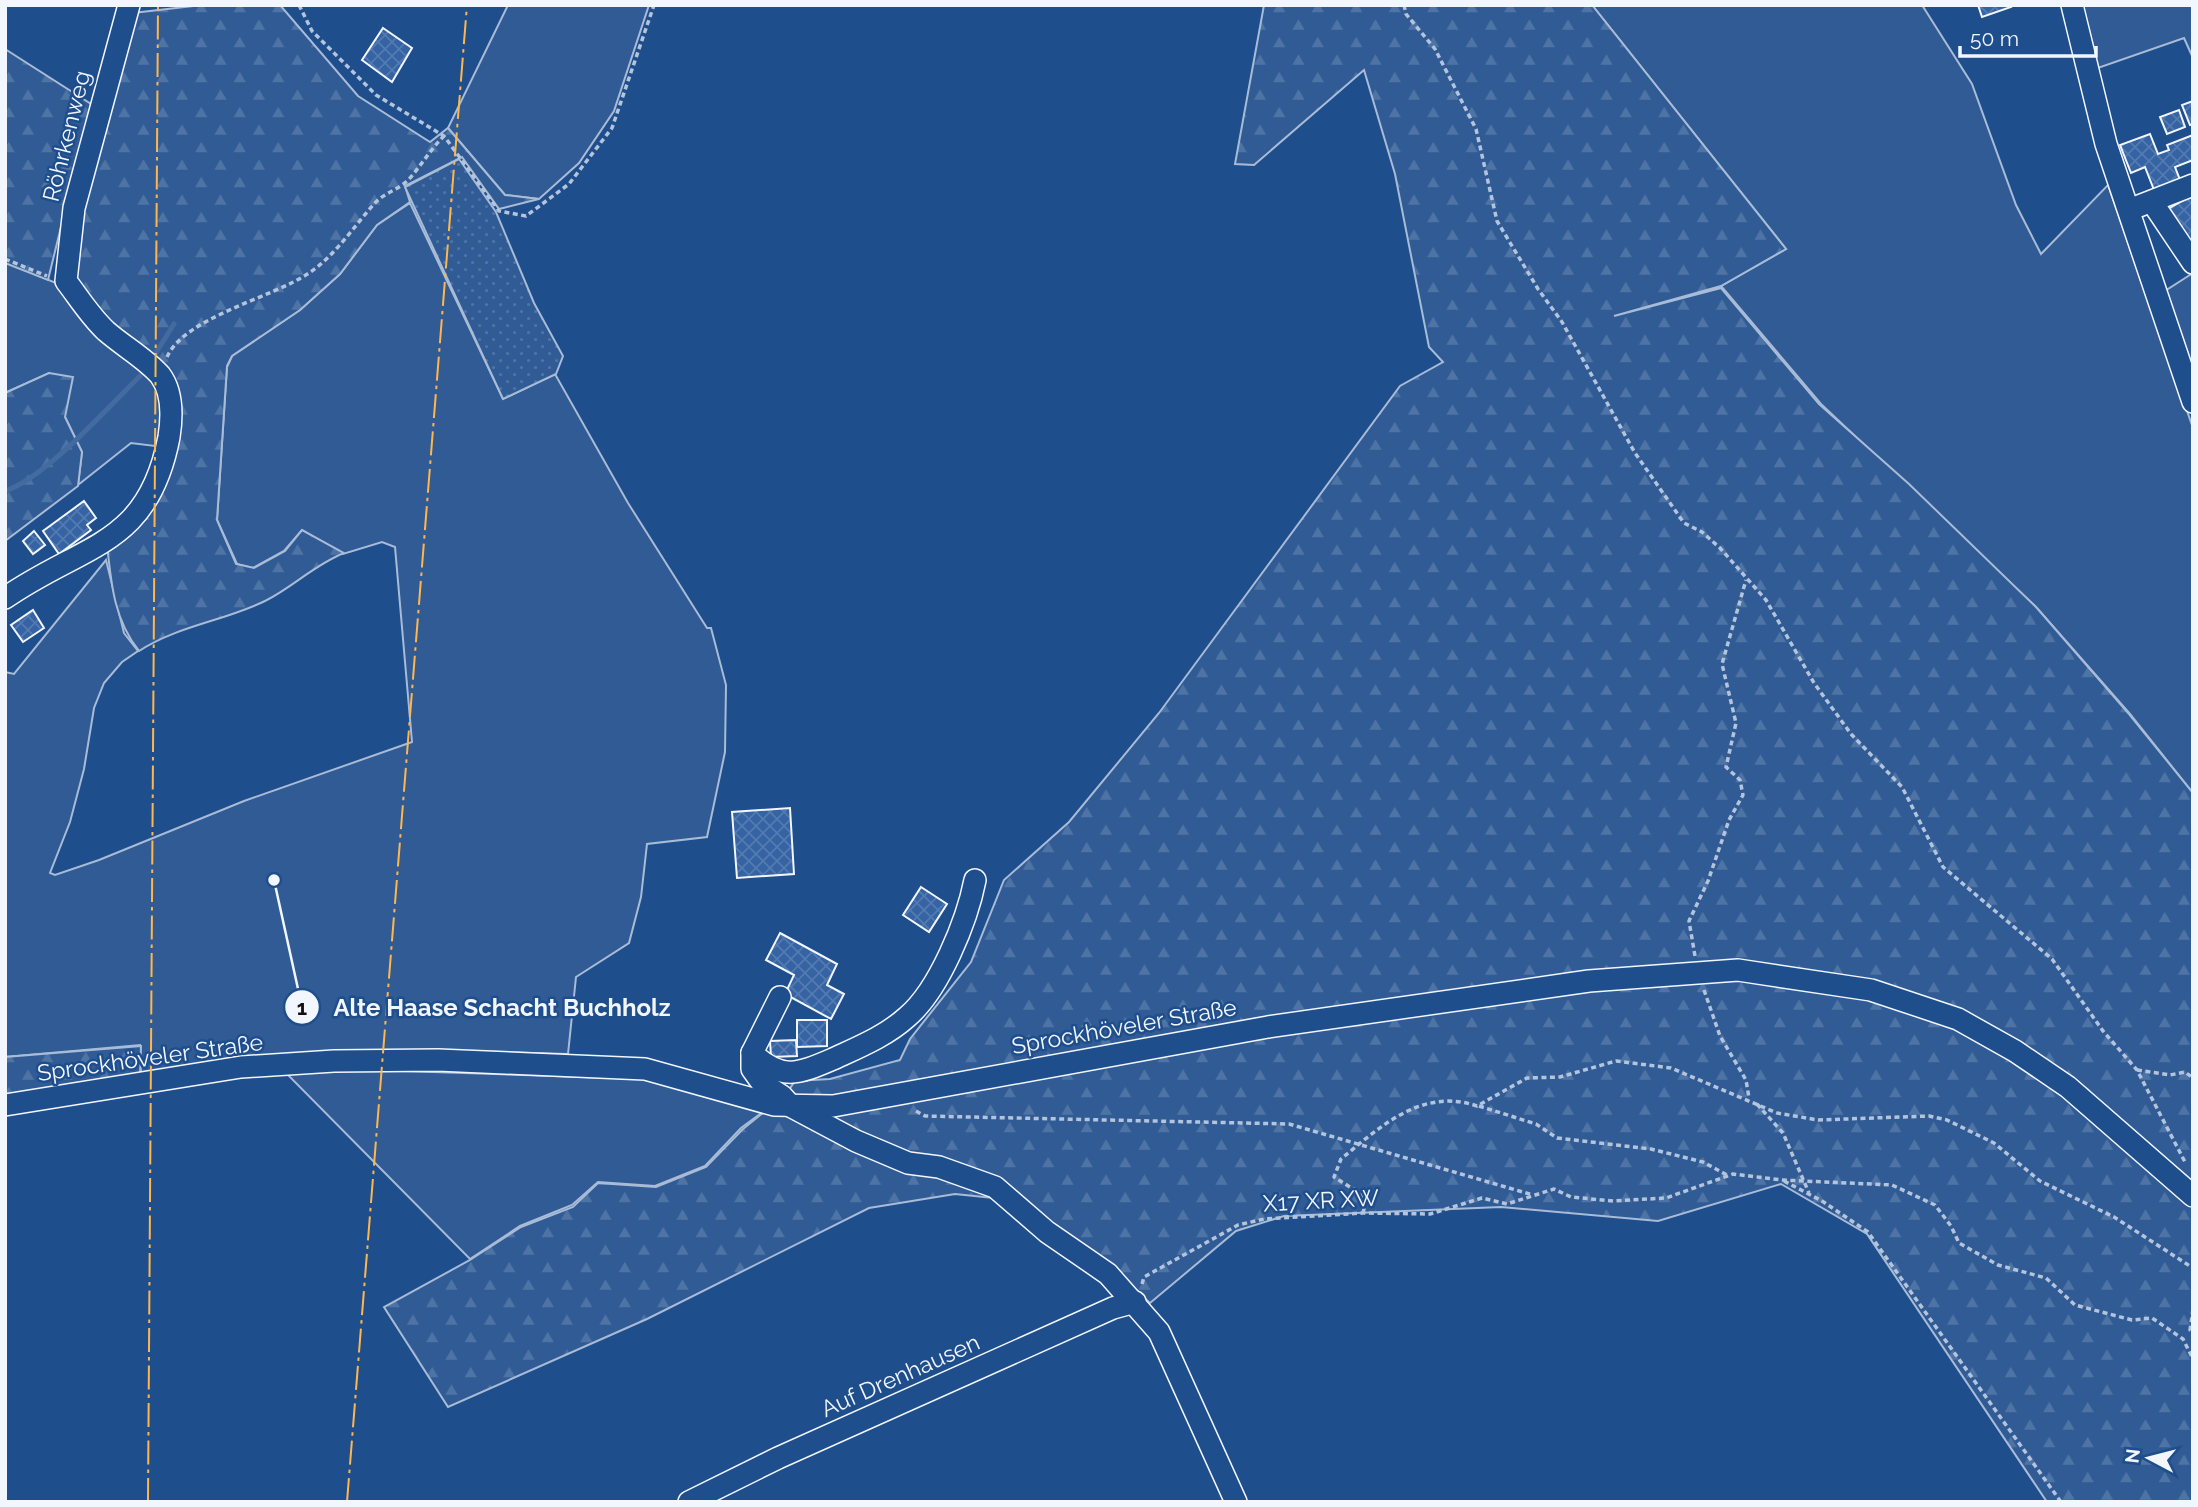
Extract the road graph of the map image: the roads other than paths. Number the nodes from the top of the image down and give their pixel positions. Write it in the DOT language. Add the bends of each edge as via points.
graph roads {
  1 [pos="129,5"];
  2 [pos="2072,5"];
  3 [pos="2193,184"];
  4 [pos="2152,202"];
  5 [pos="2127,211"];
  6 [pos="2193,263"];
  7 [pos="2193,402"];
  8 [pos="5,598"];
  9 [pos="975,880"];
  10 [pos="780,997"];
  11 [pos="752,1053"];
  12 [pos="5,1105"];
  13 [pos="792,1107"];
  14 [pos="2193,1196"];
  15 [pos="1135,1302"];
  16 [pos="689,1502"];
  17 [pos="1236,1502"];
  1 -- 8 [label="street, Röhrkenweg" via="74,208 66,281 96,320 160,375 170,402 170,429 154,491 134,518 105,541"];
  2 -- 5 [label="street"];
  3 -- 4 [label="street"];
  4 -- 5 [label="street"];
  4 -- 6 [label="street"];
  5 -- 7 [label="street"];
  9 -- 11 [label="street" via="957,939 910,1016 885,1034 805,1071 780,1073"];
  10 -- 11 [label="street"];
  11 -- 13 [label="street" via="752,1069 762,1083"];
  12 -- 13 [label="street, Sprockhöveler Straße" via="241,1067 438,1060 645,1069"];
  13 -- 14 [label="street, Sprockhöveler Straße" via="833,1106 1268,1027 1589,981 1738,970 1871,990 1958,1019 2067,1087"];
  13 -- 15 [label="street" via="908,1163 939,1167 995,1187 1047,1232 1108,1274"];
  15 -- 16 [label="street, Auf Drenhausen" via="936,1387"];
  15 -- 17 [label="street" via="1159,1332"];
}
